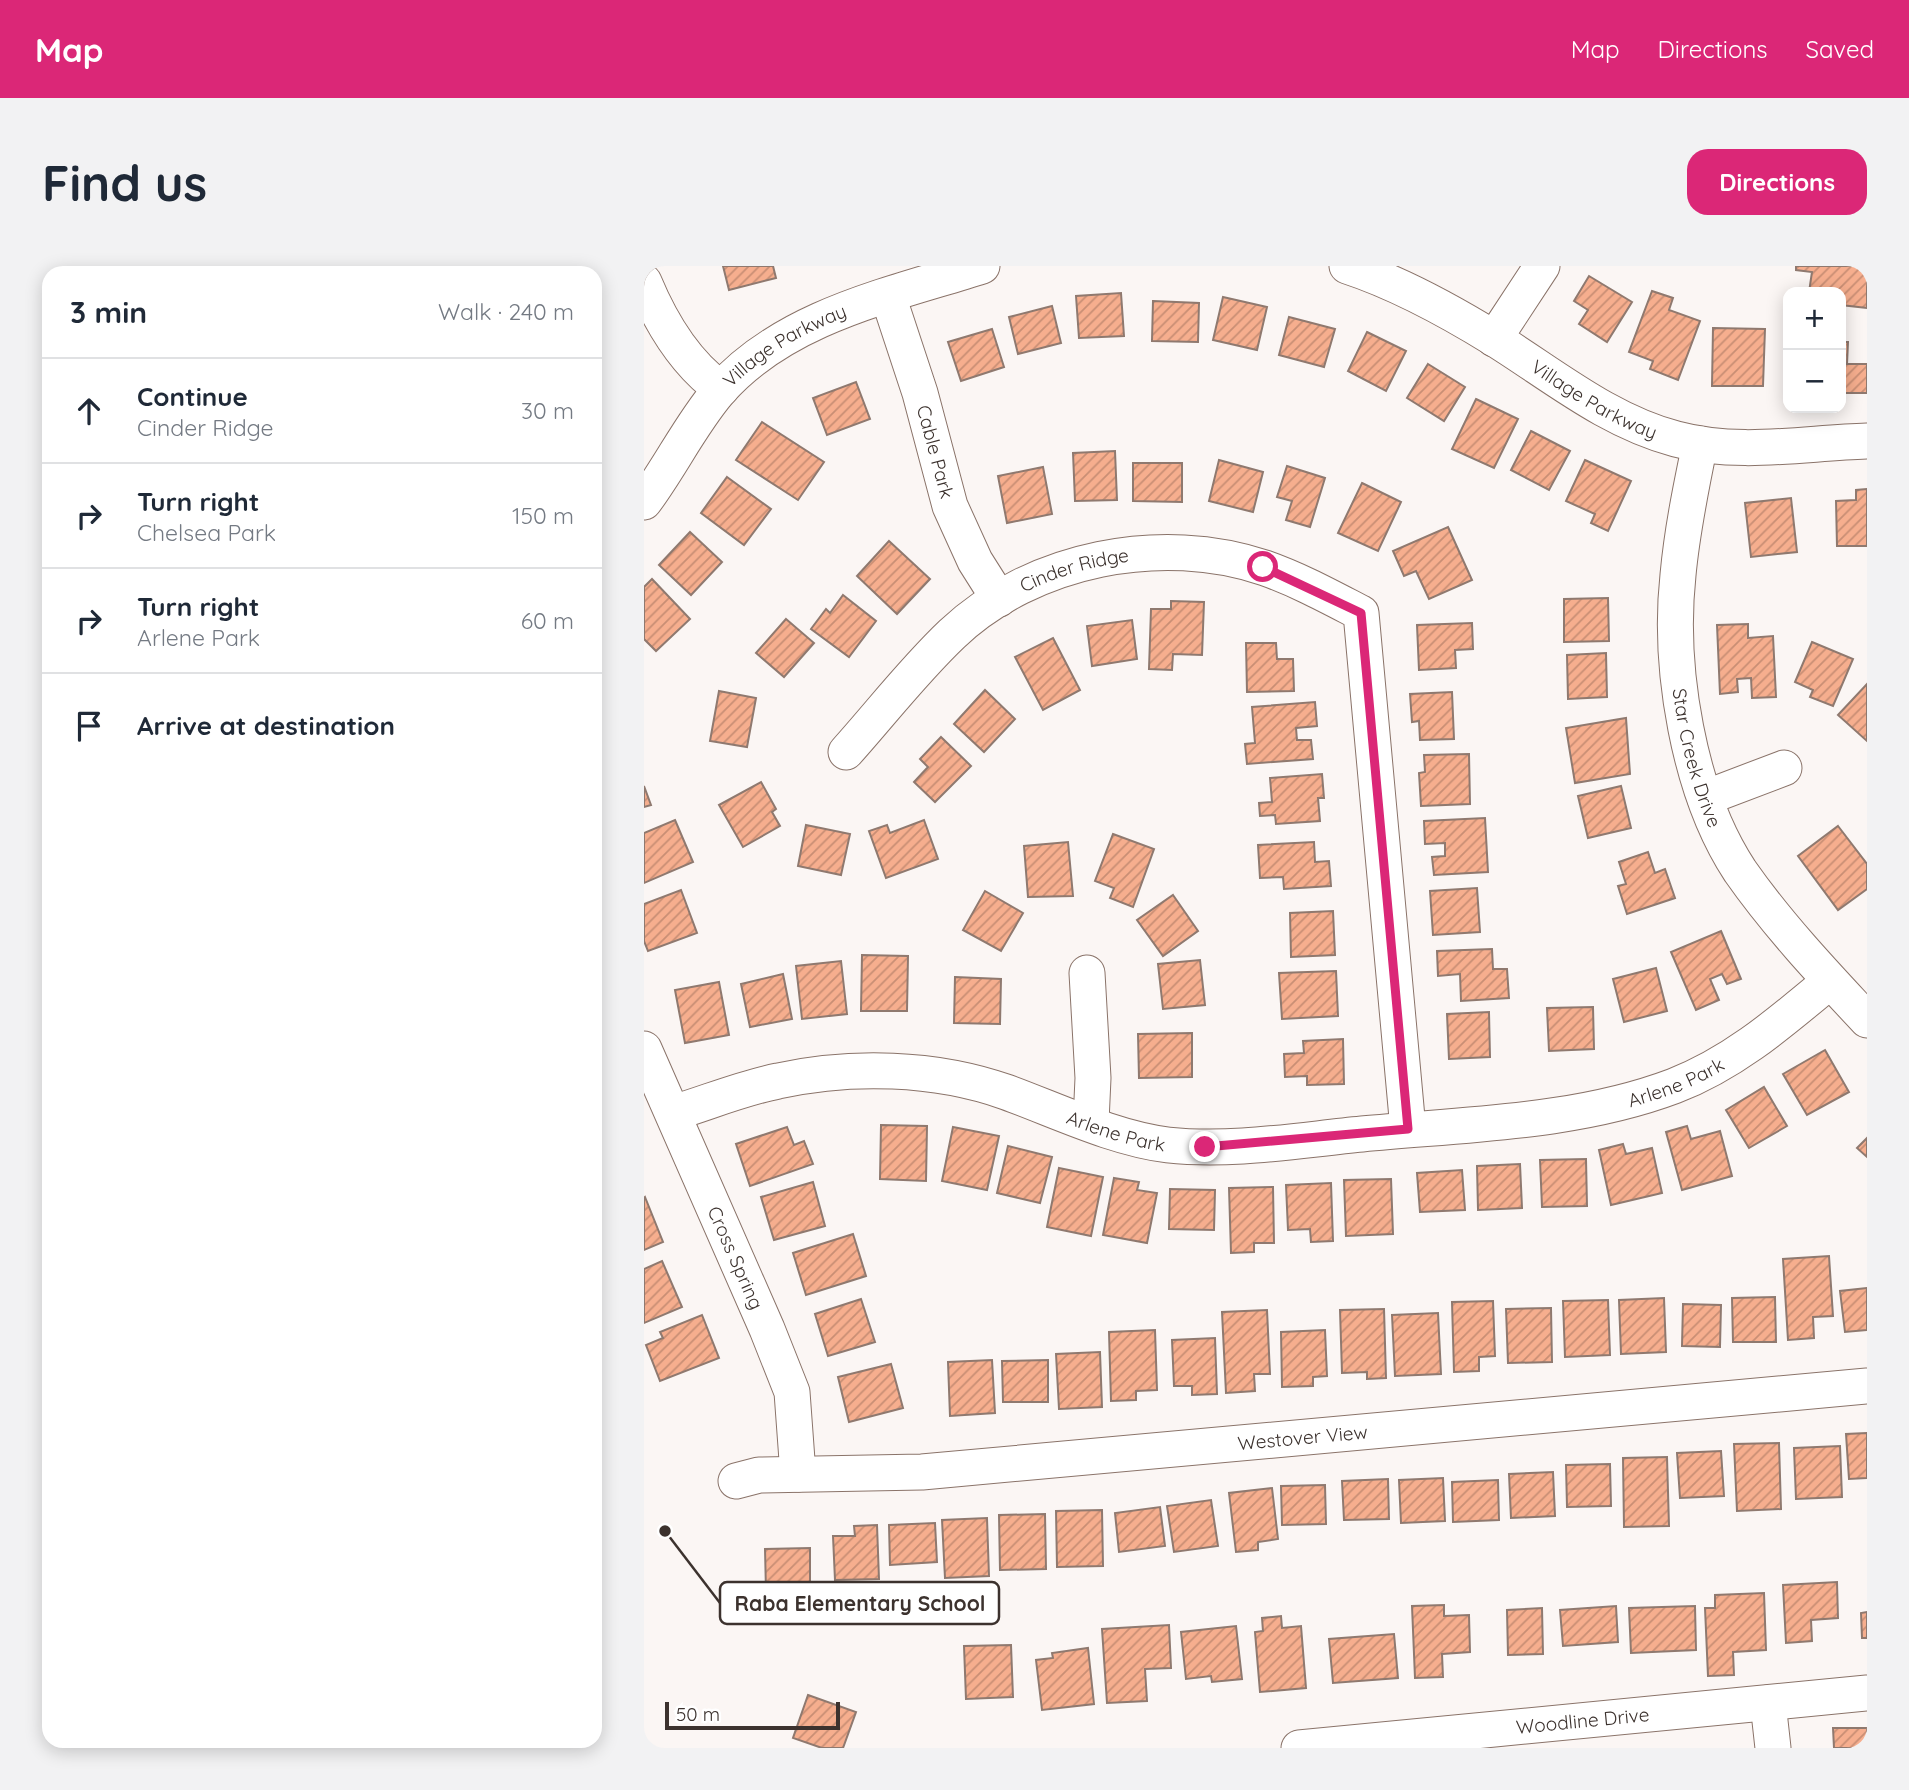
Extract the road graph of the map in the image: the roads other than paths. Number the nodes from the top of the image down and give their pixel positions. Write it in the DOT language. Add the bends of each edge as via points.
graph roads {
  1 [pos="982,266"];
  2 [pos="1347,266"];
  3 [pos="1542,266"];
  4 [pos="644,282"];
  5 [pos="888,296"];
  6 [pos="1494,339"];
  7 [pos="721,389"];
  8 [pos="1867,441"];
  9 [pos="1700,444"];
  10 [pos="644,502"];
  11 [pos="999,599"];
  12 [pos="846,752"];
  13 [pos="1784,768"];
  14 [pos="1705,797"];
  15 [pos="1087,973"];
  16 [pos="1830,981"];
  17 [pos="1867,1020"];
  18 [pos="644,1049"];
  19 [pos="673,1113"];
  20 [pos="1091,1122"];
  21 [pos="1408,1129"];
  22 [pos="1867,1386"];
  23 [pos="798,1474"];
  24 [pos="736,1481"];
  25 [pos="1867,1693"];
  26 [pos="1769,1703"];
  27 [pos="1457,1741"];
  28 [pos="1298,1748"];
  29 [pos="1773,1748"];
  1 -- 5 [label="street, Village Parkway"];
  2 -- 6 [label="street, Village Parkway" via="1422,297"];
  3 -- 6 [label="street"];
  4 -- 7 [label="street" via="672,336 706,378"];
  5 -- 7 [label="street, Village Parkway" via="785,337"];
  5 -- 11 [label="street, Cable Park" via="950,506 975,561"];
  6 -- 9 [label="street, Village Parkway" via="1614,415 1644,429"];
  7 -- 10 [label="street, Village Parkway"];
  8 -- 9 [label="street, Village Parkway" via="1763,447"];
  9 -- 14 [label="street, Star Creek Drive" via="1679,566 1676,632 1680,688"];
  11 -- 12 [label="street, Cinder Ridge" via="952,634"];
  11 -- 21 [label="street, Cinder Ridge" via="1065,569 1119,556 1164,553 1263,567 1361,613"];
  13 -- 14 [label="street"];
  14 -- 16 [label="street, Star Creek Drive" via="1739,869"];
  15 -- 20 [label="street"];
  16 -- 17 [label="street, Star Creek Drive"];
  16 -- 21 [label="street, Arlene Park" via="1756,1042 1667,1088 1591,1110"];
  18 -- 19 [label="street, Cross Spring"];
  19 -- 20 [label="street, Arlene Park" via="775,1081 887,1071 971,1082"];
  19 -- 23 [label="street, Cross Spring" via="792,1392"];
  20 -- 21 [label="street, Arlene Park" via="1156,1142 1205,1147"];
  22 -- 23 [label="street, Westover View" via="922,1472"];
  23 -- 24 [label="street, Westover View"];
  25 -- 26 [label="street, Woodline Drive"];
  26 -- 27 [label="street, Woodline Drive"];
  26 -- 29 [label="street"];
  27 -- 28 [label="street, Woodline Drive"];
}
